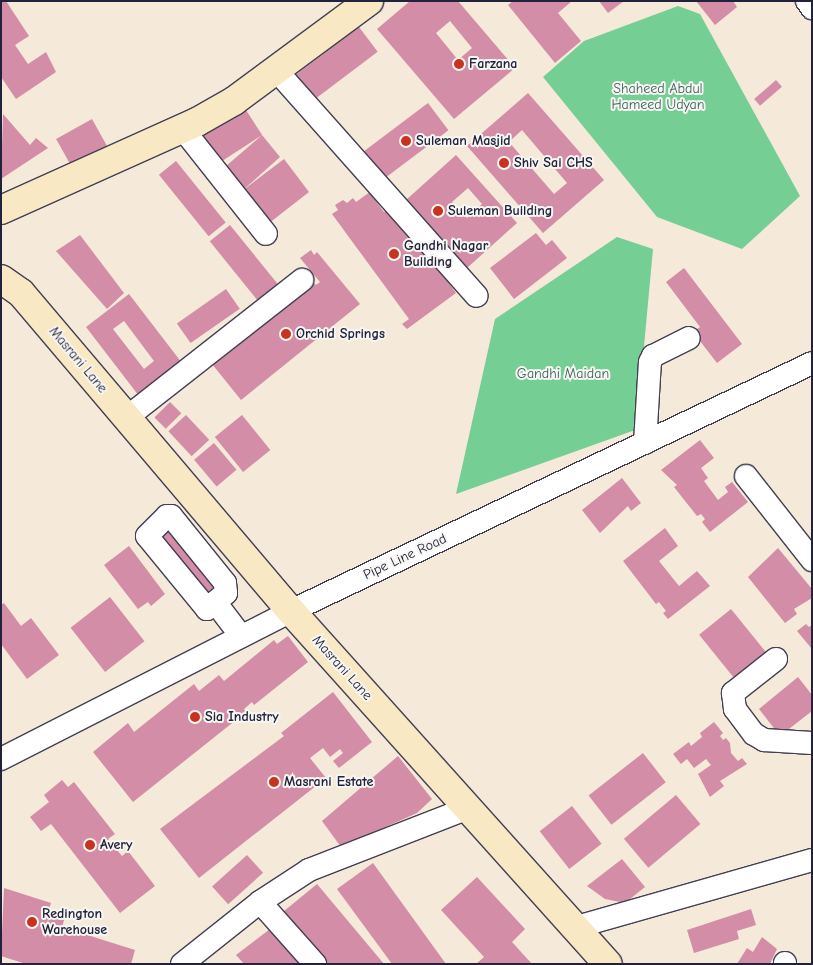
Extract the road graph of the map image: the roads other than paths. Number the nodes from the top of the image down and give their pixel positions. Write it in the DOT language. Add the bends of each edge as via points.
graph roads {
  1 [pos="369,1"];
  2 [pos="807,1"];
  3 [pos="812,8"];
  4 [pos="276,70"];
  5 [pos="182,128"];
  6 [pos="1,210"];
  7 [pos="266,234"];
  8 [pos="1,279"];
  9 [pos="302,280"];
  10 [pos="477,296"];
  11 [pos="689,338"];
  12 [pos="812,363"];
  13 [pos="126,418"];
  14 [pos="645,443"];
  15 [pos="746,476"];
  16 [pos="237,547"];
  17 [pos="812,560"];
  18 [pos="213,568"];
  19 [pos="215,602"];
  20 [pos="291,611"];
  21 [pos="241,636"];
  22 [pos="776,659"];
  23 [pos="812,742"];
  24 [pos="812,750"];
  25 [pos="812,756"];
  26 [pos="1,759"];
  27 [pos="468,808"];
  28 [pos="812,860"];
  29 [pos="260,902"];
  30 [pos="572,928"];
  31 [pos="182,964"];
  32 [pos="315,964"];
  33 [pos="608,964"];
  1 -- 4 [label="street"];
  2 -- 3 [label="street"];
  4 -- 5 [label="street" via="234,101"];
  4 -- 10 [label="street"];
  5 -- 6 [label="street"];
  5 -- 7 [label="street"];
  8 -- 13 [label="street, Masrani Lane" via="20,293"];
  9 -- 13 [label="street"];
  11 -- 14 [label="street" via="653,356 650,362"];
  12 -- 14 [label="street, Pipe Line Road"];
  13 -- 16 [label="street, Masrani Lane"];
  14 -- 20 [label="street, Pipe Line Road"];
  15 -- 17 [label="street"];
  16 -- 18 [label="street"];
  16 -- 20 [label="street, Masrani Lane"];
  18 -- 19 [label="street" via="226,588 226,593"];
  18 -- 19 [label="street" via="171,516 147,534 205,608"];
  19 -- 21 [label="street"];
  20 -- 21 [label="street, Pipe Line Road"];
  20 -- 27 [label="street, Masrani Lane"];
  21 -- 26 [label="street, Pipe Line Road"];
  22 -- 23 [label="street" via="733,693 735,709 754,734 764,740"];
  24 -- 25 [label="street"];
  27 -- 29 [label="street" via="309,870"];
  27 -- 30 [label="street, Masrani Lane"];
  28 -- 30 [label="street"];
  29 -- 31 [label="street"];
  29 -- 32 [label="street"];
  30 -- 33 [label="street, Masrani Lane"];
}
